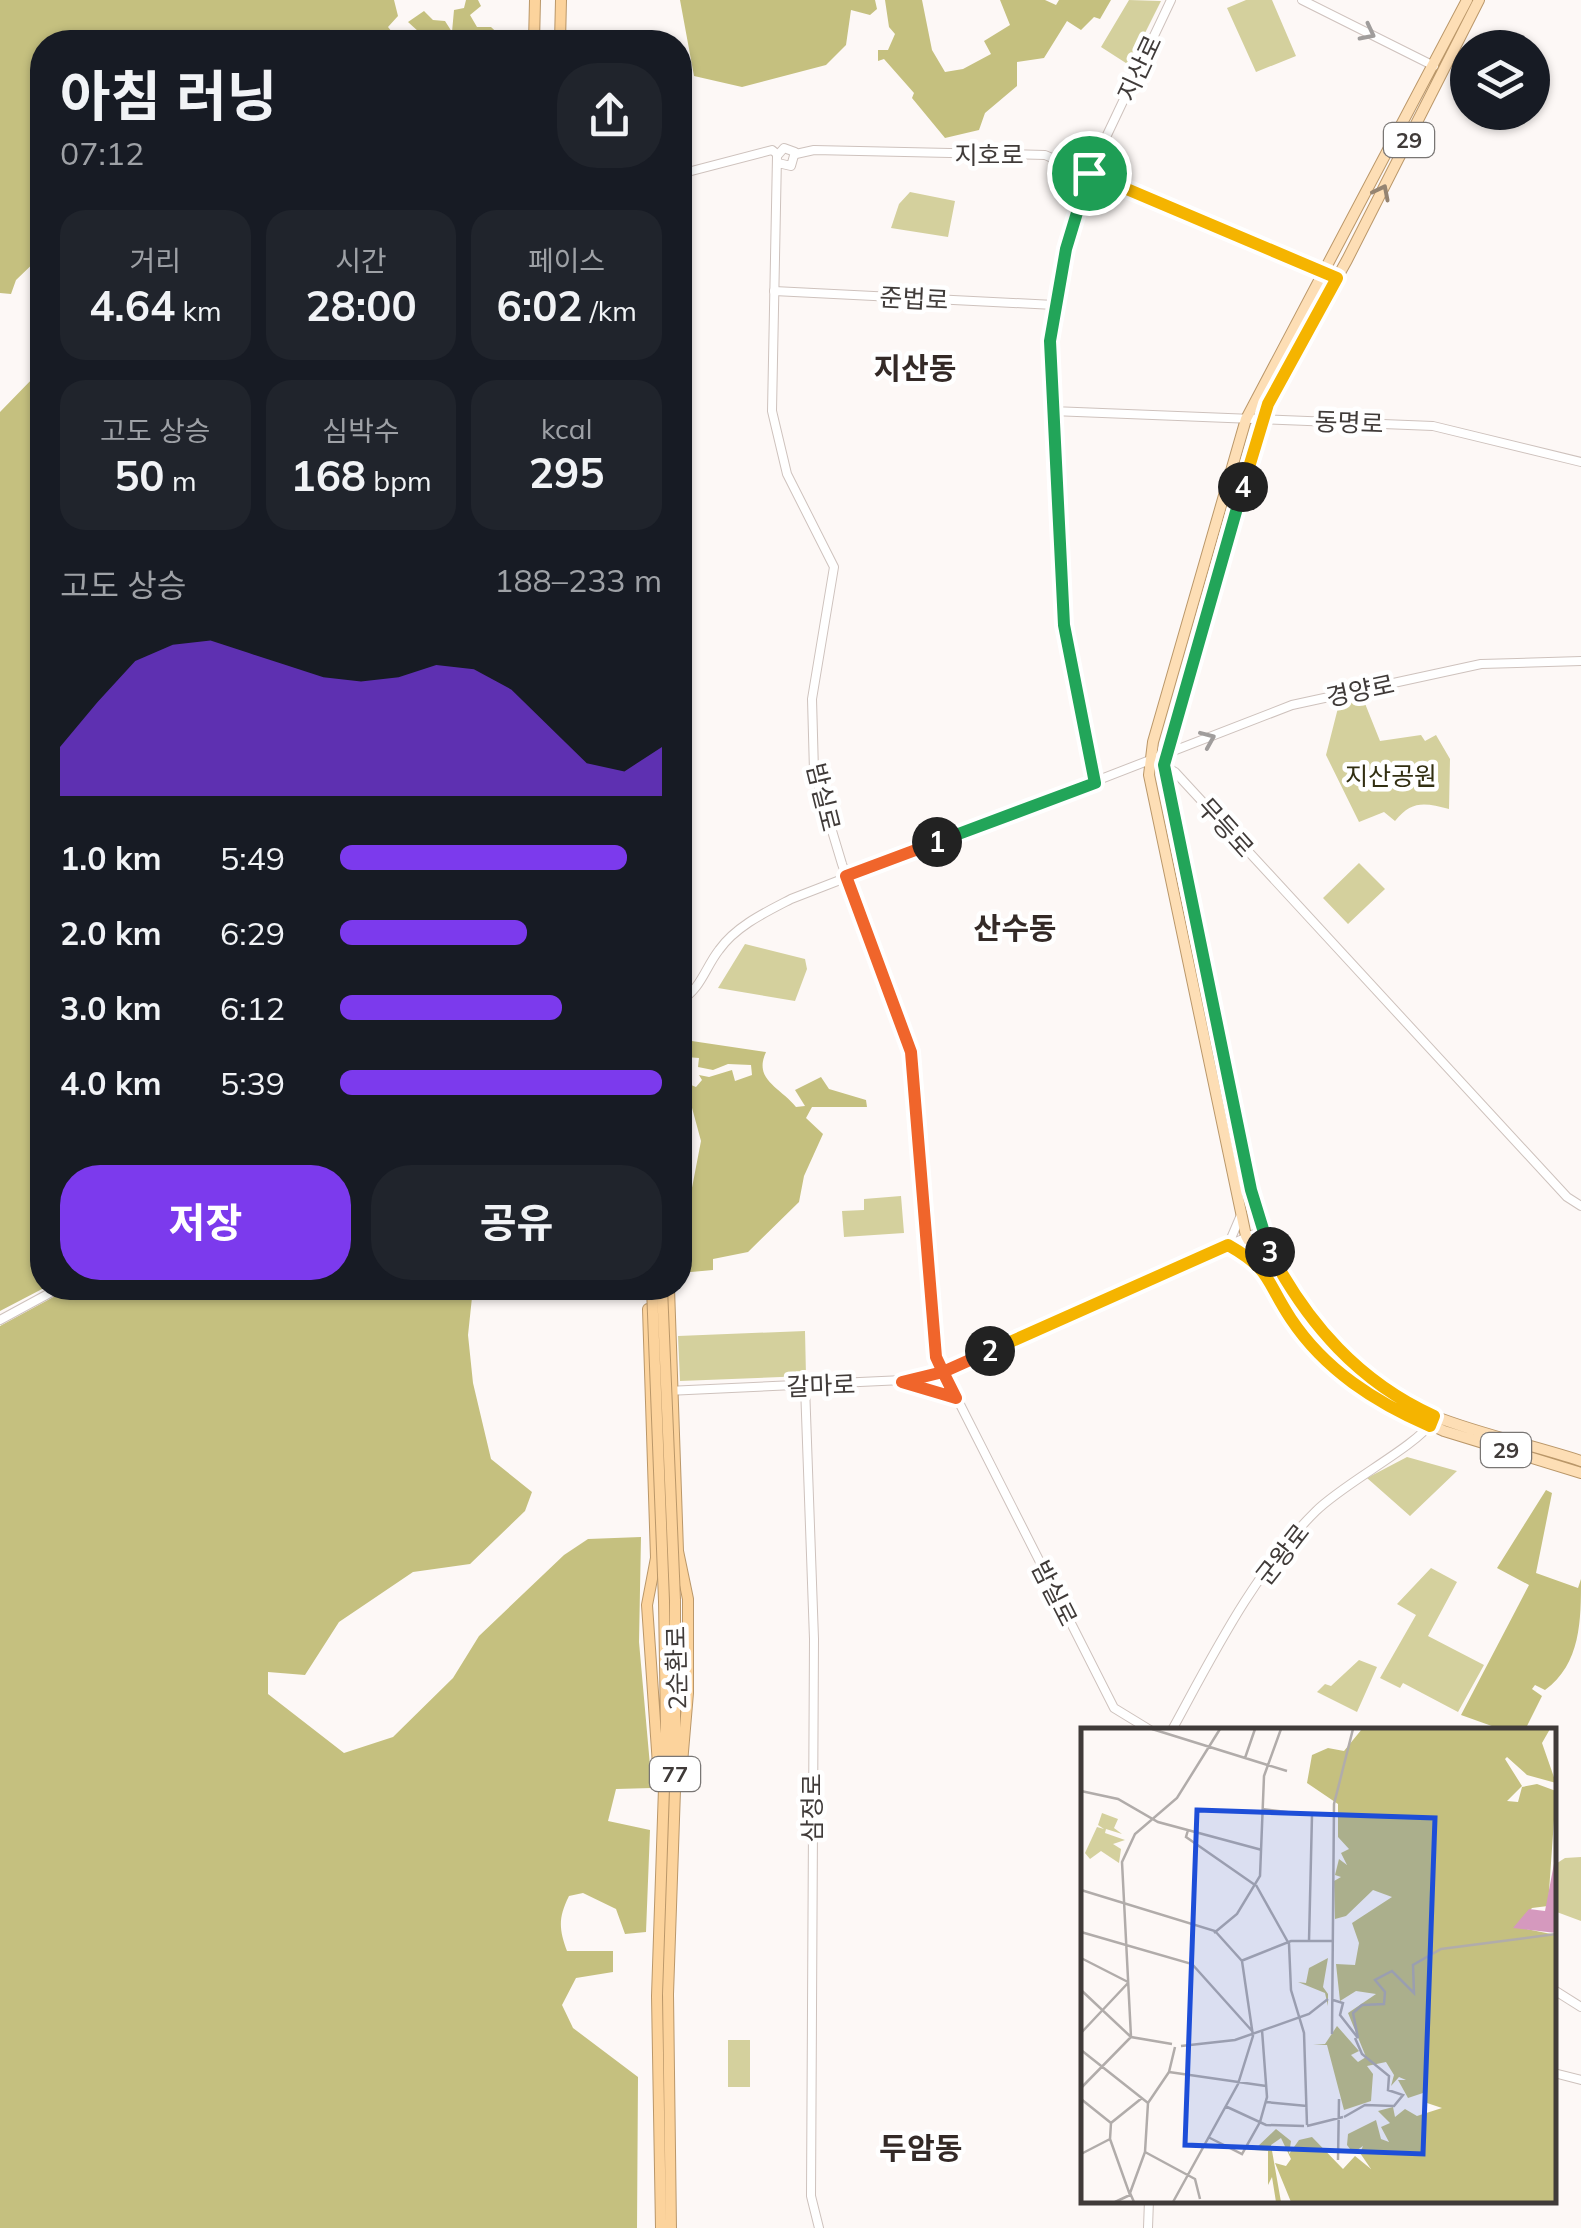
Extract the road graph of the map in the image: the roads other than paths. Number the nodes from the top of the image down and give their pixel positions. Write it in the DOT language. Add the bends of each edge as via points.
graph roads {
  1 [pos="535,0"];
  2 [pos="561,0"];
  3 [pos="1170,0"];
  4 [pos="1302,0"];
  5 [pos="1467,0"];
  6 [pos="1479,0"];
  7 [pos="535,30"];
  8 [pos="560,30"];
  9 [pos="1434,66"];
  10 [pos="796,154"];
  11 [pos="778,158"];
  12 [pos="692,171"];
  13 [pos="1089,173"];
  14 [pos="1325,273"];
  15 [pos="1337,278"];
  16 [pos="774,291"];
  17 [pos="1054,305"];
  18 [pos="1052,410"];
  19 [pos="1246,419"];
  20 [pos="1264,420"];
  21 [pos="1581,462"];
  22 [pos="1581,660"];
  23 [pos="1164,761"];
  24 [pos="1149,764"];
  25 [pos="1095,783"];
  26 [pos="846,876"];
  27 [pos="692,992"];
  28 [pos="1581,1206"];
  29 [pos="1241,1215"];
  30 [pos="1261,1231"];
  31 [pos="1246,1236"];
  32 [pos="1228,1245"];
  33 [pos="1260,1264"];
  34 [pos="37,1300"];
  35 [pos="649,1300"];
  36 [pos="652,1300"];
  37 [pos="653,1300"];
  38 [pos="666,1300"];
  39 [pos="667,1300"];
  40 [pos="648,1306"];
  41 [pos="0,1320"];
  42 [pos="658,1338"];
  43 [pos="943,1372"];
  44 [pos="902,1382"];
  45 [pos="805,1386"];
  46 [pos="674,1390"];
  47 [pos="655,1391"];
  48 [pos="956,1398"];
  49 [pos="674,1404"];
  50 [pos="1432,1421"];
  51 [pos="663,1428"];
  52 [pos="664,1442"];
  53 [pos="1581,1461"];
  54 [pos="675,1467"];
  55 [pos="1581,1473"];
  56 [pos="679,1556"];
  57 [pos="682,1569"];
  58 [pos="652,1574"];
  59 [pos="669,1601"];
  60 [pos="1147,1728"];
  61 [pos="1173,1728"];
  62 [pos="675,1790"];
  63 [pos="662,1810"];
  64 [pos="663,1946"];
  65 [pos="1556,1991"];
  66 [pos="1581,2008"];
  67 [pos="1556,2074"];
  68 [pos="1581,2080"];
  69 [pos="1149,2203"];
  70 [pos="661,2228"];
  71 [pos="670,2228"];
  72 [pos="820,2228"];
  73 [pos="1148,2228"];
  1 -- 7 [label="highway"];
  2 -- 8 [label="highway"];
  3 -- 13 [label="street, 지산로"];
  4 -- 9 [label="street, one-way"];
  5 -- 9 [label="main road, 29"];
  15 -- 6 [label="main road, 29, one-way"];
  9 -- 14 [label="main road, 29"];
  10 -- 11 [label="street, 지호로" via="786,148"];
  10 -- 11 [label="street, 지호로" via="792,166"];
  10 -- 13 [label="street, 지호로" via="1045,154"];
  11 -- 12 [label="street, 지호로" via="772,150"];
  11 -- 16 [label="street, 밤실로"];
  13 -- 14 [label="street, 지호로"];
  13 -- 17 [label="street, 지산로"];
  14 -- 15 [label="street, 지호로"];
  14 -- 19 [label="main road, 29"];
  15 -- 20 [label="main road, 29"];
  16 -- 17 [label="street, 준법로"];
  16 -- 26 [label="street, 밤실로" via="770,382 776,433 787,474 834,567 811,725 816,781"];
  17 -- 18 [label="street, 지산로"];
  18 -- 19 [label="street, 동명로"];
  18 -- 25 [label="street, 지산로" via="1064,625"];
  19 -- 20 [label="street, 동명로"];
  19 -- 24 [label="main road, 29"];
  20 -- 21 [label="street, 동명로" via="1432,426"];
  20 -- 23 [label="main road, 29"];
  23 -- 22 [label="street, 경양로, one-way" via="1318,698 1481,664"];
  23 -- 24 [label="street, 경양로"];
  23 -- 28 [label="street, 무등로"];
  23 -- 30 [label="main road, 29"];
  24 -- 25 [label="street"];
  24 -- 29 [label="main road, 29"];
  25 -- 26 [label="street"];
  26 -- 27 [label="street" via="748,923 722,946"];
  26 -- 43 [label="street, 밤실로" via="911,1052 936,1357"];
  29 -- 31 [label="main road, 29"];
  29 -- 32 [label="street"];
  30 -- 31 [label="street, 갈마로"];
  30 -- 50 [label="main road, 29" via="1291,1290 1334,1346 1383,1390"];
  31 -- 32 [label="street, 갈마로"];
  31 -- 33 [label="main road, 29"];
  32 -- 33 [label="main road"];
  32 -- 43 [label="street, 갈마로"];
  33 -- 50 [label="main road, 29" via="1290,1318 1332,1366 1373,1398"];
  34 -- 41 [label="street"];
  35 -- 40 [label="highway"];
  36 -- 59 [label="highway, 2순환로 / 77, bridge"];
  37 -- 42 [label="highway"];
  38 -- 59 [label="highway, 2순환로 / 77, bridge"];
  39 -- 46 [label="highway"];
  40 -- 42 [label="highway"];
  40 -- 47 [label="highway"];
  42 -- 47 [label="highway"];
  43 -- 44 [label="street, 갈마로"];
  43 -- 48 [label="street, 밤실로"];
  44 -- 45 [label="street, 갈마로"];
  44 -- 48 [label="street"];
  45 -- 46 [label="street, 갈마로"];
  45 -- 72 [label="street, 삼정로" via="814,1624 810,2196"];
  46 -- 47 [label="street, 갈마로"];
  46 -- 49 [label="highway"];
  47 -- 51 [label="highway"];
  47 -- 58 [label="highway"];
  48 -- 60 [label="street, 밤실로" via="1114,1708"];
  49 -- 51 [label="highway"];
  49 -- 54 [label="highway"];
  50 -- 53 [label="main road, 29"];
  50 -- 55 [label="main road, 29"];
  50 -- 61 [label="street, 군왕로" via="1298,1530 1245,1604"];
  51 -- 52 [label="highway"];
  52 -- 54 [label="highway"];
  52 -- 56 [label="highway" via="669,1521"];
  54 -- 56 [label="highway"];
  56 -- 57 [label="highway"];
  57 -- 58 [label="highway"];
  57 -- 62 [label="highway" via="688,1693"];
  58 -- 63 [label="highway" via="646,1604"];
  59 -- 62 [label="highway, 2순환로 / 77"];
  59 -- 63 [label="highway, 2순환로 / 77"];
  62 -- 64 [label="highway, 2순환로 / 77"];
  63 -- 64 [label="highway, 2순환로 / 77"];
  64 -- 70 [label="highway, 2순환로 / 77"];
  64 -- 71 [label="highway, 2순환로 / 77"];
  65 -- 66 [label="street"];
  67 -- 68 [label="street"];
  69 -- 73 [label="street"];
}
